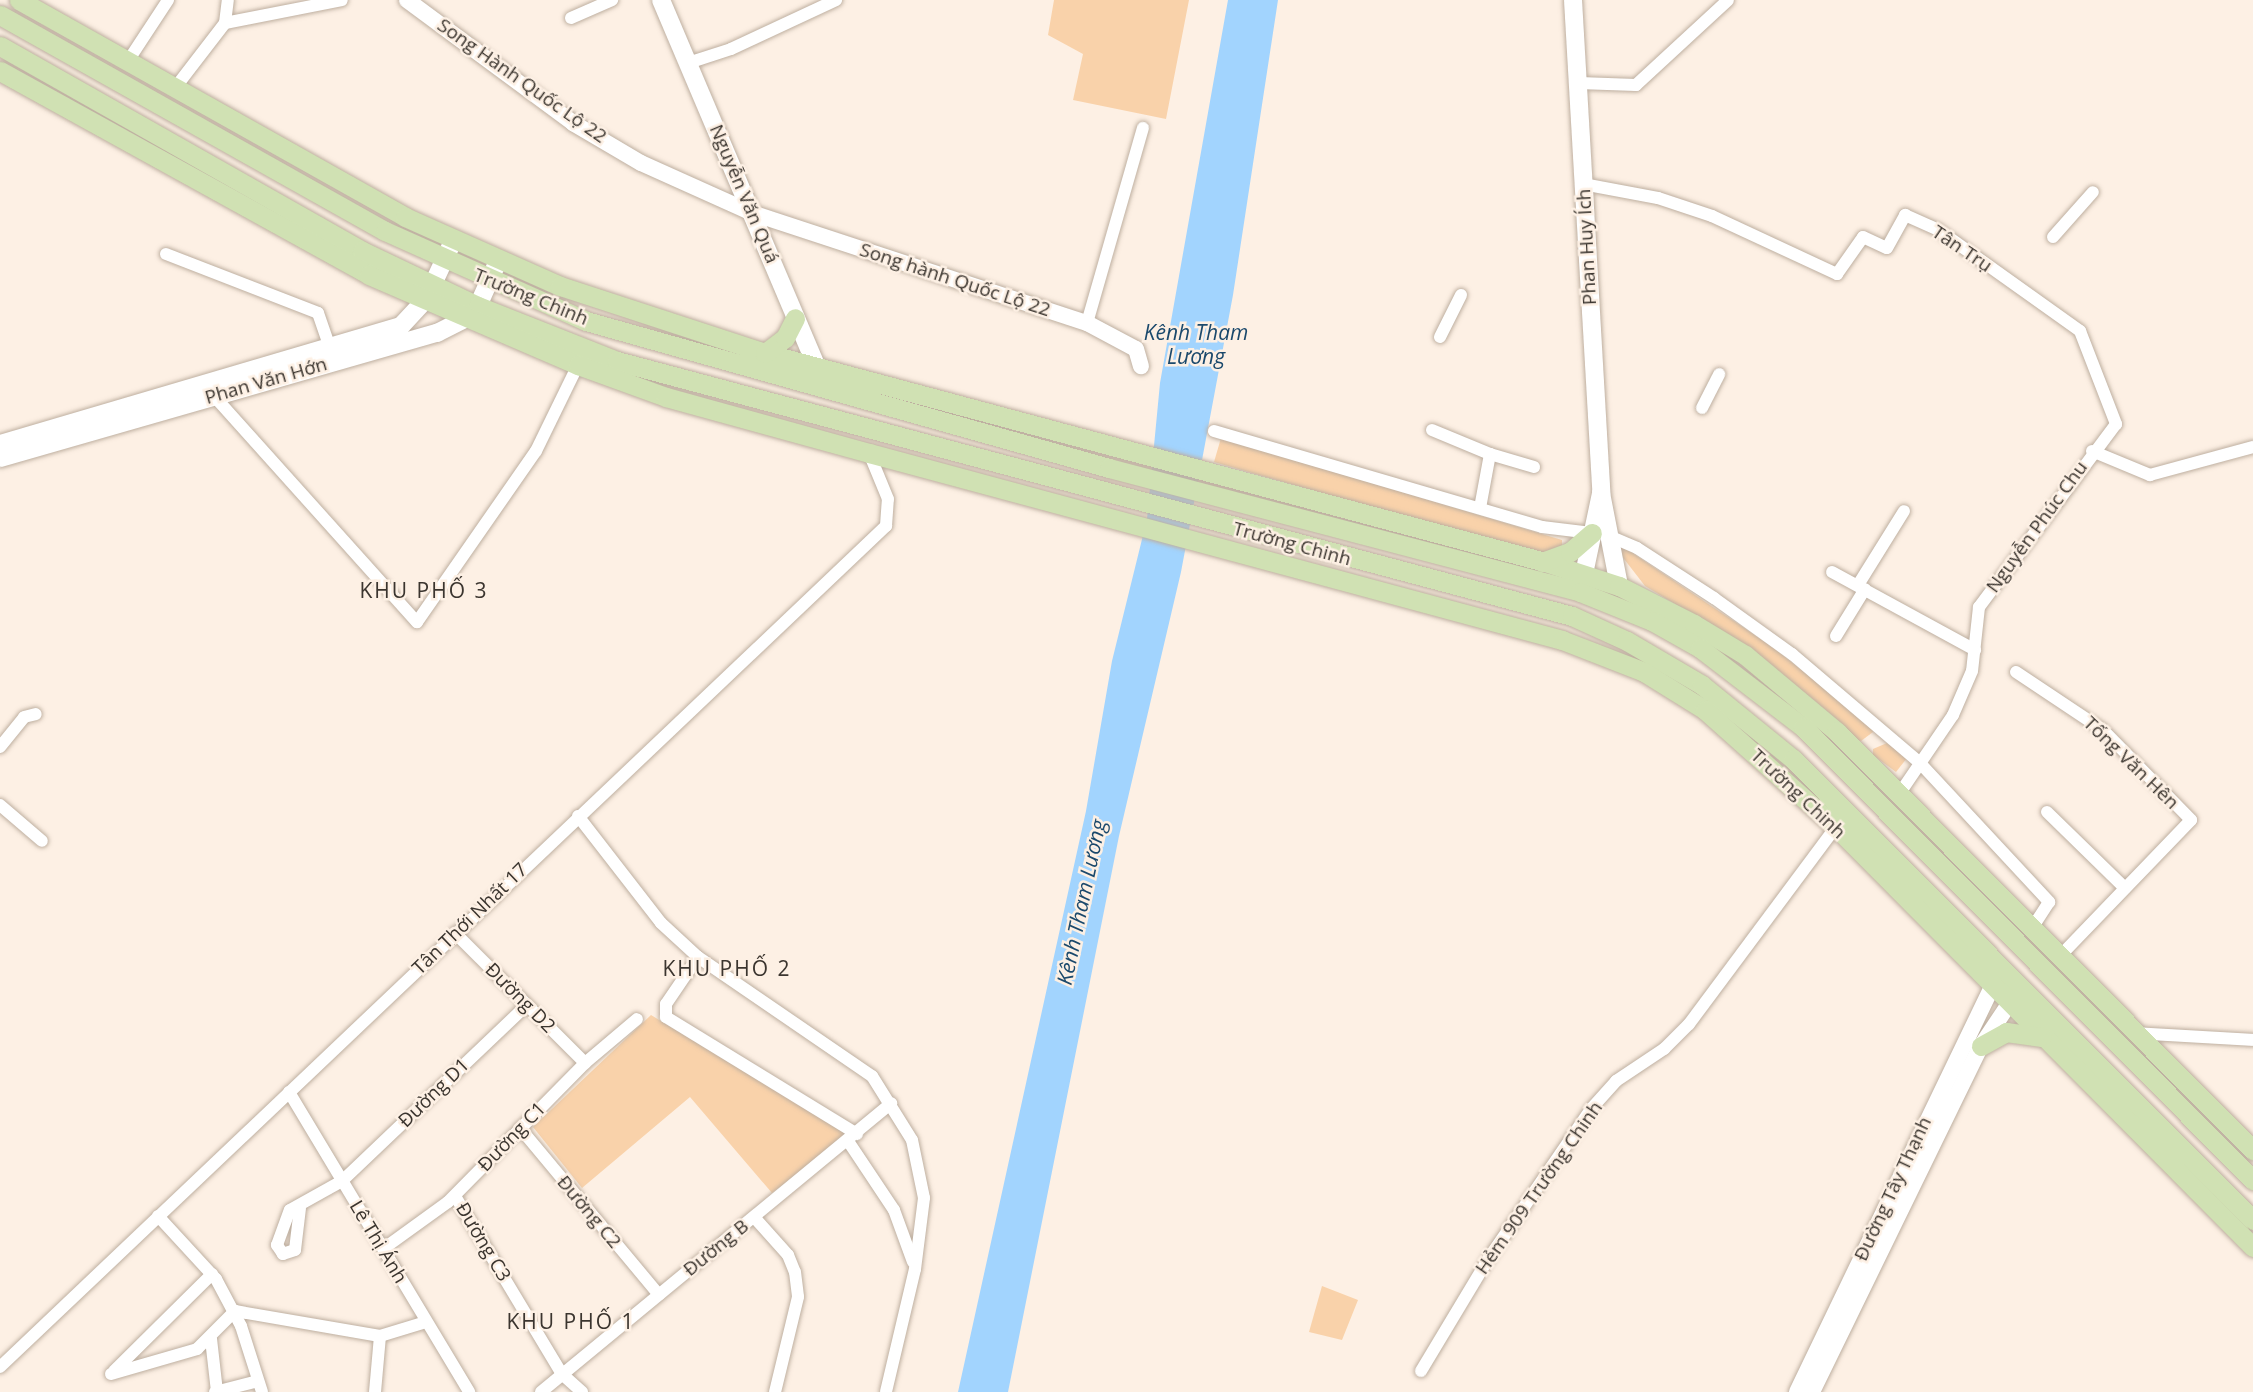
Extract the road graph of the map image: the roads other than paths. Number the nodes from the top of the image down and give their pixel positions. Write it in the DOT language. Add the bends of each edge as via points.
graph roads {
  1 [pos="19,0"];
  2 [pos="168,0"];
  3 [pos="228,0"];
  4 [pos="342,0"];
  5 [pos="407,0"];
  6 [pos="612,0"];
  7 [pos="661,0"];
  8 [pos="836,0"];
  9 [pos="1573,0"];
  10 [pos="1728,0"];
  11 [pos="0,15"];
  12 [pos="570,18"];
  13 [pos="225,23"];
  14 [pos="0,46"];
  15 [pos="128,61"];
  16 [pos="688,63"];
  17 [pos="0,71"];
  18 [pos="1578,83"];
  19 [pos="175,88"];
  20 [pos="1143,128"];
  21 [pos="1583,184"];
  22 [pos="2093,192"];
  23 [pos="752,213"];
  24 [pos="2053,237"];
  25 [pos="453,241"];
  26 [pos="166,254"];
  27 [pos="445,261"];
  28 [pos="498,261"];
  29 [pos="490,281"];
  30 [pos="430,293"];
  31 [pos="1461,295"];
  32 [pos="474,312"];
  33 [pos="795,318"];
  34 [pos="1087,323"];
  35 [pos="1440,337"];
  36 [pos="330,347"];
  37 [pos="765,353"];
  38 [pos="581,357"];
  39 [pos="815,365"];
  40 [pos="1141,366"];
  41 [pos="1719,374"];
  42 [pos="826,389"];
  43 [pos="214,396"];
  44 [pos="1702,408"];
  45 [pos="113,418"];
  46 [pos="1432,430"];
  47 [pos="1214,431"];
  48 [pos="0,444"];
  49 [pos="2253,447"];
  50 [pos="2092,451"];
  51 [pos="869,453"];
  52 [pos="1490,454"];
  53 [pos="0,458"];
  54 [pos="1112,459"];
  55 [pos="1534,467"];
  56 [pos="1480,508"];
  57 [pos="1904,511"];
  58 [pos="1363,512"];
  59 [pos="1357,533"];
  60 [pos="1601,535"];
  61 [pos="1349,559"];
  62 [pos="1545,562"];
  63 [pos="1502,572"];
  64 [pos="1832,572"];
  65 [pos="1343,579"];
  66 [pos="1582,583"];
  67 [pos="1861,587"];
  68 [pos="1617,595"];
  69 [pos="1572,616"];
  70 [pos="1604,631"];
  71 [pos="1836,636"];
  72 [pos="1562,640"];
  73 [pos="1975,650"];
  74 [pos="1597,651"];
  75 [pos="2017,672"];
  76 [pos="36,713"];
  77 [pos="0,747"];
  78 [pos="1920,763"];
  79 [pos="1900,793"];
  80 [pos="0,805"];
  81 [pos="2047,812"];
  82 [pos="578,816"];
  83 [pos="1836,827"];
  84 [pos="42,841"];
  85 [pos="2125,888"];
  86 [pos="455,933"];
  87 [pos="2026,938"];
  88 [pos="698,957"];
  89 [pos="2052,963"];
  90 [pos="2004,970"];
  91 [pos="1992,987"];
  92 [pos="2024,989"];
  93 [pos="2008,1003"];
  94 [pos="526,1006"];
  95 [pos="637,1019"];
  96 [pos="2135,1033"];
  97 [pos="2041,1037"];
  98 [pos="2253,1040"];
  99 [pos="1981,1046"];
  100 [pos="2086,1051"];
  101 [pos="585,1063"];
  102 [pos="289,1092"];
  103 [pos="891,1103"];
  104 [pos="520,1128"];
  105 [pos="853,1137"];
  106 [pos="2253,1150"];
  107 [pos="2253,1180"];
  108 [pos="342,1181"];
  109 [pos="455,1196"];
  110 [pos="300,1208"];
  111 [pos="158,1216"];
  112 [pos="754,1217"];
  113 [pos="2253,1220"];
  114 [pos="2250,1238"];
  115 [pos="383,1249"];
  116 [pos="1865,1267"];
  117 [pos="915,1269"];
  118 [pos="212,1274"];
  119 [pos="659,1295"];
  120 [pos="235,1311"];
  121 [pos="426,1322"];
  122 [pos="380,1336"];
  123 [pos="211,1339"];
  124 [pos="1816,1364"];
  125 [pos="0,1367"];
  126 [pos="1421,1371"];
  127 [pos="562,1374"];
  128 [pos="260,1387"];
  129 [pos="216,1392"];
  130 [pos="375,1392"];
  131 [pos="468,1392"];
  132 [pos="541,1392"];
  133 [pos="582,1392"];
  134 [pos="775,1392"];
  135 [pos="887,1392"];
  136 [pos="1797,1392"];
  137 [pos="1812,1392"];
  1 -- 15 [label="main road, Trường Chinh"];
  2 -- 15 [label="street"];
  3 -- 13 [label="street"];
  4 -- 13 [label="street"];
  5 -- 23 [label="street, Song Hành Quốc Lộ 22" via="573,123 641,163"];
  6 -- 12 [label="street"];
  7 -- 16 [label="main road, Nguyễn Văn Quá"];
  8 -- 16 [label="street" via="731,49"];
  9 -- 18 [label="main road, Phan Huy Ích"];
  10 -- 18 [label="street" via="1636,85"];
  11 -- 27 [label="main road, Trường Chinh" via="284,176"];
  13 -- 19 [label="street"];
  14 -- 30 [label="main road, Trường Chinh"];
  15 -- 19 [label="main road, Trường Chinh"];
  16 -- 23 [label="main road, Nguyễn Văn Quá"];
  17 -- 30 [label="main road, Trường Chinh" via="296,236"];
  18 -- 21 [label="main road, Phan Huy Ích"];
  19 -- 25 [label="main road, Trường Chinh"];
  20 -- 34 [label="street"];
  21 -- 50 [label="street, Tân Trụ" via="1658,198 1712,216 1837,274 1863,237 1887,248 1905,215 1937,229 2080,331 2116,415 2116,424"];
  21 -- 60 [label="main road, Phan Huy Ích"];
  22 -- 24 [label="street"];
  23 -- 33 [label="main road, Nguyễn Văn Quá"];
  23 -- 34 [label="street, Song hành Quốc Lộ 22"];
  25 -- 27 [label="main road, Phan Văn Hớn"];
  25 -- 28 [label="main road, Trường Chinh"];
  26 -- 36 [label="street" via="318,313"];
  27 -- 29 [label="main road, Trường Chinh"];
  27 -- 30 [label="main road, Phan Văn Hớn"];
  28 -- 29 [label="main road"];
  28 -- 37 [label="main road, Trường Chinh" via="643,316"];
  29 -- 32 [label="main road"];
  29 -- 42 [label="main road, Trường Chinh" via="586,321"];
  30 -- 32 [label="main road, Trường Chinh"];
  30 -- 36 [label="main road, Phan Văn Hớn" via="401,326"];
  31 -- 35 [label="street"];
  32 -- 38 [label="main road, Trường Chinh"];
  32 -- 43 [label="main road, Phan Văn Hớn" via="437,333"];
  33 -- 37 [label="main road" via="785,338"];
  33 -- 39 [label="main road, Nguyễn Văn Quá"];
  34 -- 40 [label="street, Song hành Quốc Lộ 22" via="1136,349"];
  36 -- 45 [label="main road, Phan Văn Hớn"];
  37 -- 39 [label="main road, Trường Chinh"];
  38 -- 43 [label="street" via="536,451 417,622"];
  38 -- 51 [label="main road, Trường Chinh" via="666,397"];
  38 -- 61 [label="main road, Trường Chinh"];
  39 -- 42 [label="main road, Nguyễn Văn Quá"];
  39 -- 54 [label="main road, Trường Chinh"];
  41 -- 44 [label="street"];
  42 -- 54 [label="main road, Trường Chinh"];
  43 -- 45 [label="main road, Phan Văn Hớn"];
  45 -- 48 [label="main road, Phan Văn Hớn"];
  45 -- 53 [label="main road, Phan Văn Hớn"];
  46 -- 52 [label="street"];
  47 -- 56 [label="street"];
  49 -- 50 [label="street, Nguyễn Phúc Chu" via="2150,475"];
  50 -- 73 [label="street, Nguyễn Phúc Chu" via="1979,607"];
  51 -- 65 [label="main road, Trường Chinh"];
  51 -- 82 [label="street, Tân Thới Nhất 17" via="888,499 886,526"];
  52 -- 55 [label="street"];
  52 -- 56 [label="street"];
  54 -- 58 [label="main road, Trường Chinh" via="1236,480"];
  54 -- 59 [label="main road, Trường Chinh" via="1231,500"];
  56 -- 60 [label="street" via="1542,527"];
  57 -- 67 [label="street"];
  58 -- 59 [label="main road"];
  58 -- 62 [label="main road, Trường Chinh"];
  59 -- 63 [label="main road, Trường Chinh"];
  60 -- 62 [label="main road"];
  60 -- 66 [label="main road"];
  60 -- 68 [label="main road"];
  60 -- 78 [label="street" via="1637,548 1792,654"];
  61 -- 65 [label="main road"];
  61 -- 69 [label="main road, Trường Chinh"];
  62 -- 63 [label="main road"];
  62 -- 66 [label="main road, Trường Chinh"];
  63 -- 66 [label="main road, Trường Chinh"];
  64 -- 67 [label="street"];
  65 -- 72 [label="main road, Trường Chinh"];
  66 -- 68 [label="main road, Trường Chinh"];
  66 -- 69 [label="main road"];
  67 -- 71 [label="street"];
  67 -- 73 [label="street"];
  68 -- 70 [label="main road"];
  68 -- 79 [label="main road, Trường Chinh" via="1745,655 1812,709"];
  68 -- 87 [label="main road, Trường Chinh" via="1700,648 1803,727"];
  69 -- 70 [label="main road, Trường Chinh"];
  69 -- 72 [label="main road"];
  70 -- 74 [label="main road"];
  70 -- 90 [label="main road, Trường Chinh" via="1691,678 1754,726"];
  72 -- 74 [label="main road, Trường Chinh"];
  73 -- 78 [label="street, Nguyễn Phúc Chu" via="1954,715"];
  74 -- 83 [label="main road, Trường Chinh" via="1644,672 1705,710"];
  75 -- 85 [label="street, Tống Văn Hên" via="2103,730 2191,820"];
  76 -- 77 [label="street" via="24,717"];
  78 -- 79 [label="street, Nguyễn Phúc Chu"];
  78 -- 87 [label="street" via="2049,902"];
  79 -- 87 [label="main road, Trường Chinh"];
  80 -- 84 [label="street"];
  81 -- 85 [label="street"];
  82 -- 86 [label="street, Tân Thới Nhất 17"];
  82 -- 88 [label="street" via="661,923"];
  83 -- 91 [label="main road, Trường Chinh"];
  83 -- 126 [label="street, Hẻm 909 Trường Chinh" via="1689,1024 1664,1049 1616,1081 1591,1109 1489,1258"];
  85 -- 89 [label="street, Tống Văn Hên"];
  86 -- 94 [label="street, Đường D2"];
  86 -- 102 [label="street, Tân Thới Nhất 17"];
  87 -- 89 [label="main road, Trường Chinh"];
  87 -- 90 [label="main road"];
  88 -- 103 [label="street" via="872,1076"];
  88 -- 105 [label="street" via="666,1004 667,1017"];
  89 -- 92 [label="main road"];
  89 -- 96 [label="main road, Trường Chinh"];
  89 -- 107 [label="main road, Trường Chinh"];
  90 -- 91 [label="main road"];
  90 -- 92 [label="main road, Trường Chinh"];
  91 -- 93 [label="main road, Trường Chinh"];
  91 -- 116 [label="street, Đường Tây Thạnh"];
  92 -- 93 [label="main road"];
  92 -- 100 [label="main road, Trường Chinh"];
  93 -- 97 [label="main road, Trường Chinh"];
  93 -- 99 [label="street, Đường Tây Thạnh"];
  94 -- 101 [label="street, Đường D2"];
  94 -- 108 [label="street, Đường D1"];
  95 -- 101 [label="street, Đường C1"];
  96 -- 98 [label="street"];
  96 -- 106 [label="main road, Trường Chinh"];
  97 -- 99 [label="main road" via="2006,1032"];
  97 -- 100 [label="main road"];
  97 -- 114 [label="main road, Trường Chinh"];
  99 -- 116 [label="street, Đường Tây Thạnh"];
  100 -- 113 [label="main road, Trường Chinh"];
  101 -- 104 [label="street, Đường C1"];
  102 -- 108 [label="street, Lê Thị Ánh"];
  102 -- 111 [label="street, Tân Thới Nhất 17"];
  103 -- 105 [label="street, Đường B"];
  103 -- 117 [label="street" via="912,1140 924,1198"];
  104 -- 109 [label="street, Đường C1"];
  104 -- 119 [label="street, Đường C2"];
  105 -- 112 [label="street, Đường B"];
  105 -- 117 [label="street" via="894,1210"];
  108 -- 110 [label="street, Đường D1"];
  108 -- 115 [label="street, Lê Thị Ánh"];
  109 -- 115 [label="street, Đường C1"];
  109 -- 127 [label="street, Đường C3"];
  111 -- 118 [label="street"];
  111 -- 125 [label="street, Tân Thới Nhất 17"];
  112 -- 119 [label="street, Đường B"];
  112 -- 134 [label="street" via="788,1255 798,1297"];
  115 -- 121 [label="street, Lê Thị Ánh"];
  116 -- 124 [label="street, Đường Tây Thạnh"];
  117 -- 135 [label="street"];
  118 -- 120 [label="street"];
  118 -- 123 [label="street" via="111,1374 197,1349"];
  119 -- 127 [label="street, Đường B"];
  120 -- 122 [label="street"];
  120 -- 123 [label="street"];
  120 -- 128 [label="street"];
  121 -- 122 [label="street"];
  121 -- 131 [label="street, Lê Thị Ánh"];
  122 -- 130 [label="street"];
  123 -- 129 [label="street"];
  124 -- 136 [label="street, Đường Tây Thạnh"];
  124 -- 137 [label="street, Đường Tây Thạnh"];
  127 -- 132 [label="street, Đường B"];
  127 -- 133 [label="street, Đường C3"];
  128 -- 129 [label="street"];
}
